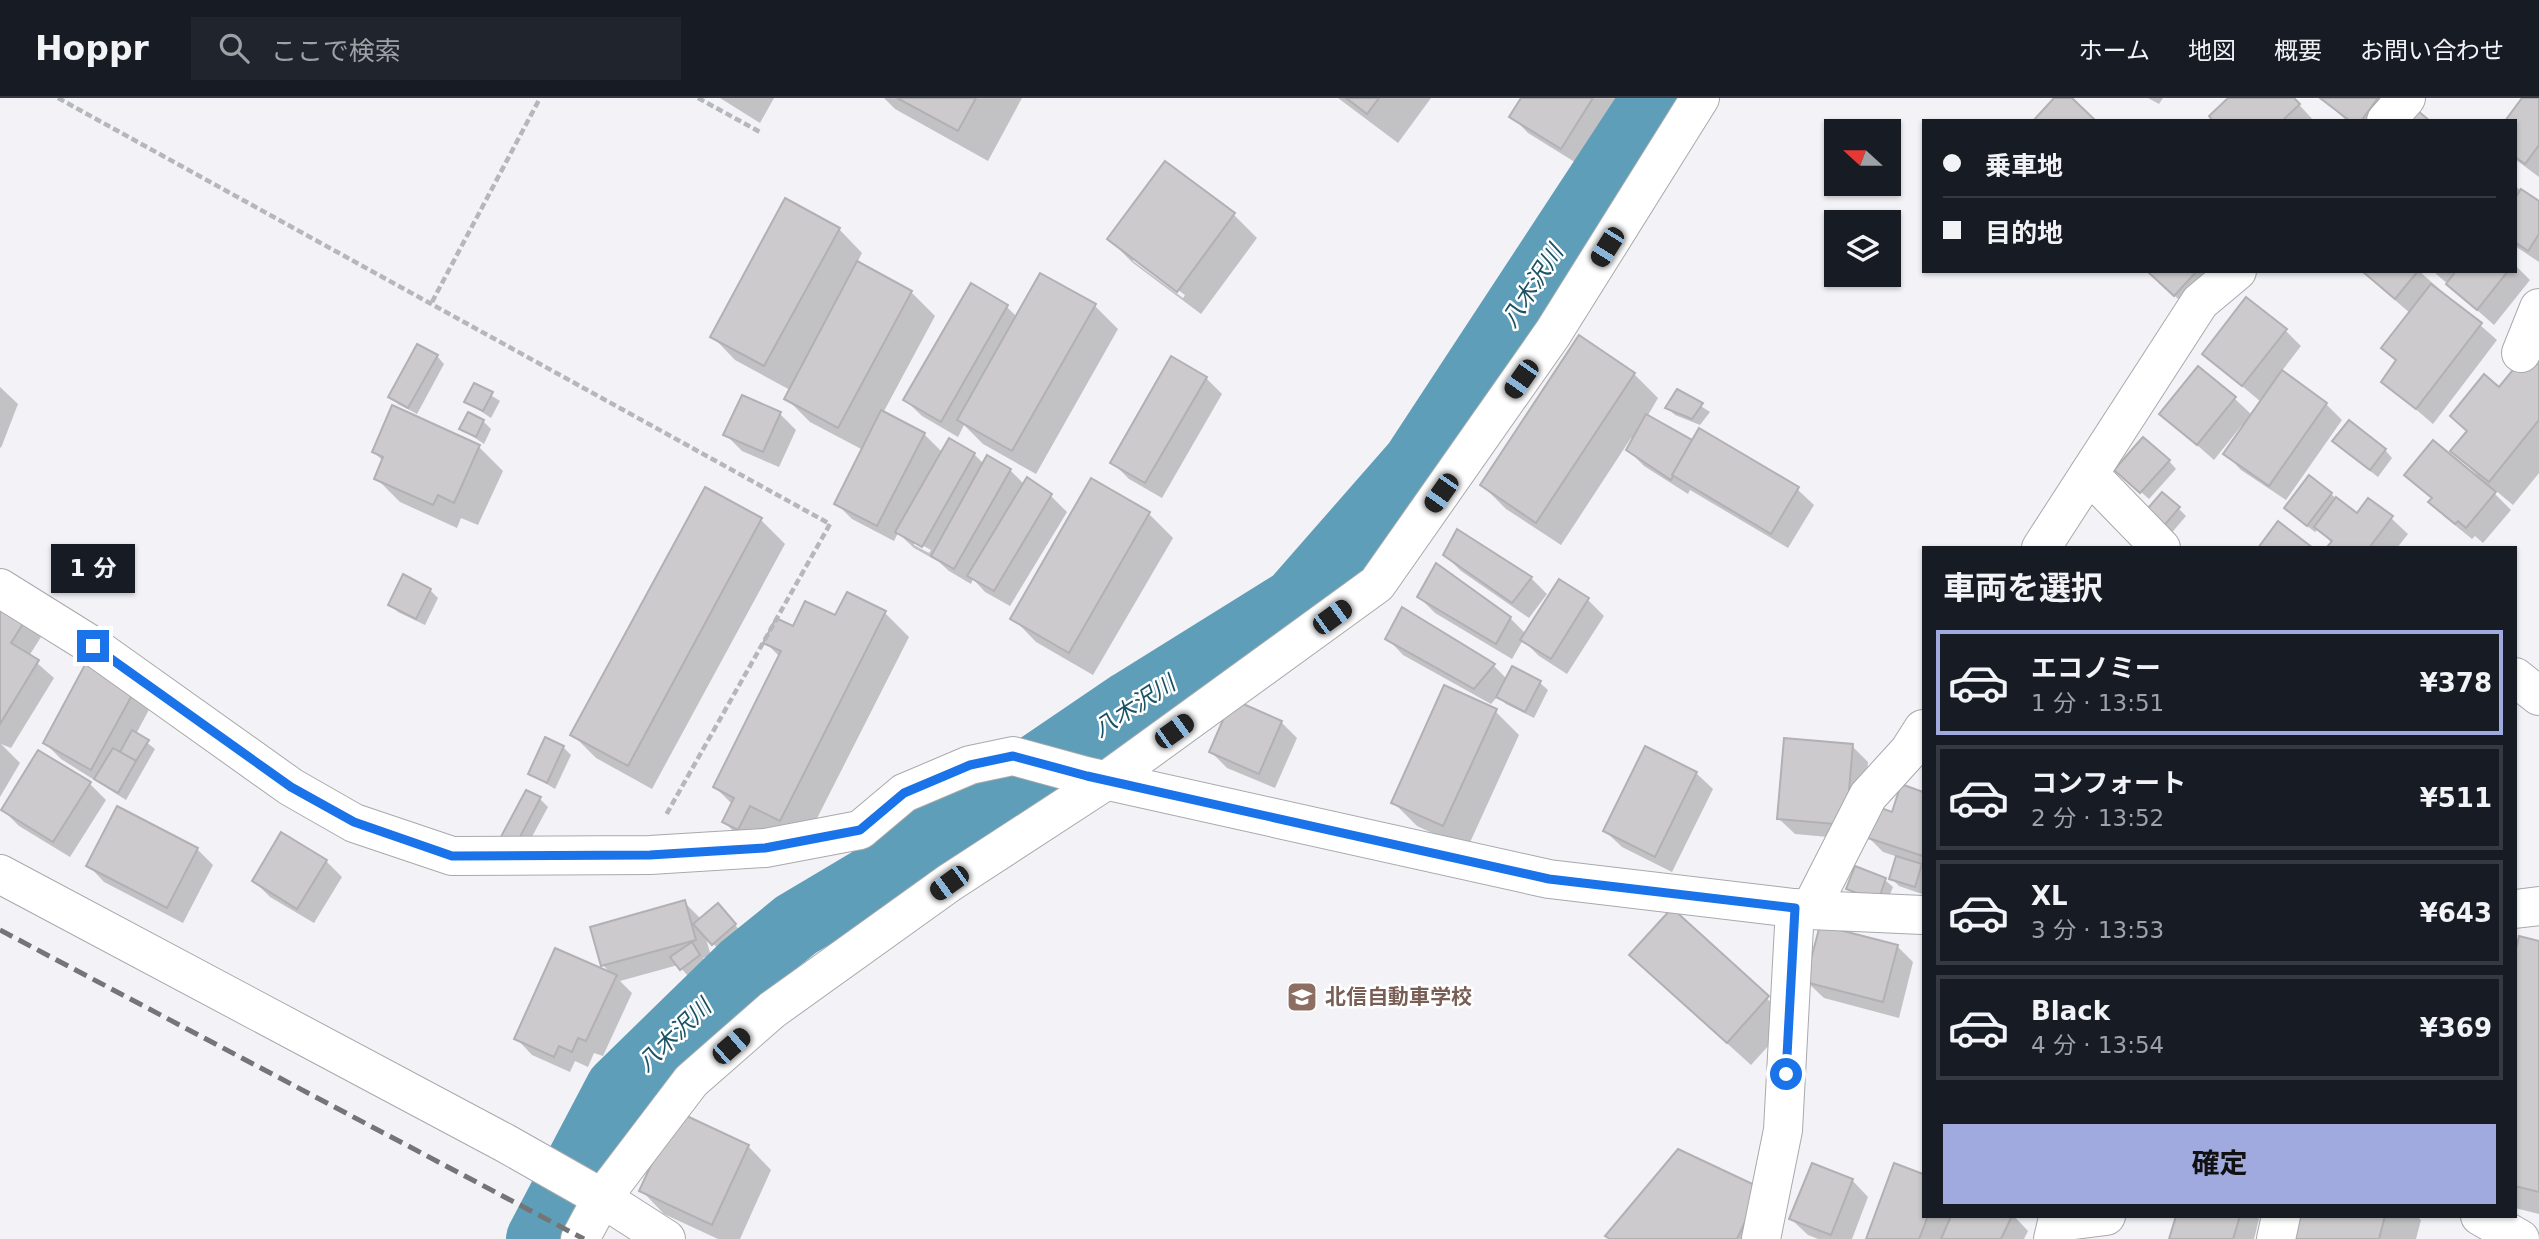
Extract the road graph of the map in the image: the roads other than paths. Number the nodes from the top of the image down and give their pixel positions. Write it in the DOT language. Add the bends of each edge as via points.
graph roads {
  1 [pos="1700,98"];
  2 [pos="2406,98"];
  3 [pos="2388,119"];
  4 [pos="2235,273"];
  5 [pos="2539,308"];
  6 [pos="2521,353"];
  7 [pos="2089,474"];
  8 [pos="2042,546"];
  9 [pos="2159,546"];
  10 [pos="0,588"];
  11 [pos="2517,679"];
  12 [pos="2539,696"];
  13 [pos="1922,731"];
  14 [pos="1097,778"];
  15 [pos="0,874"];
  16 [pos="2539,906"];
  17 [pos="2517,908"];
  18 [pos="1803,909"];
  19 [pos="1922,915"];
  20 [pos="602,1198"];
  21 [pos="2090,1218"];
  22 [pos="2281,1218"];
  23 [pos="2483,1218"];
  24 [pos="580,1239"];
  25 [pos="666,1239"];
  26 [pos="1761,1239"];
  27 [pos="2053,1239"];
  28 [pos="2276,1239"];
  29 [pos="2520,1239"];
  1 -- 14 [label="street" via="1553,333 1377,584"];
  2 -- 3 [label="street"];
  4 -- 7 [label="street" via="2200,302"];
  5 -- 6 [label="street"];
  7 -- 8 [label="street"];
  7 -- 9 [label="street"];
  10 -- 14 [label="street" via="93,646 291,787 354,822 452,856 650,855 765,848 860,830 904,793 970,765 1013,756"];
  11 -- 12 [label="street"];
  13 -- 18 [label="street" via="1868,796"];
  14 -- 18 [label="street" via="1549,879"];
  14 -- 20 [label="street" via="772,1010 691,1081"];
  15 -- 20 [label="street"];
  16 -- 17 [label="street"];
  18 -- 19 [label="street"];
  18 -- 26 [label="street" via="1783,1130"];
  20 -- 24 [label="street"];
  20 -- 25 [label="street"];
  21 -- 27 [label="street" via="2057,1222"];
  22 -- 28 [label="street"];
  23 -- 29 [label="street"];
}
